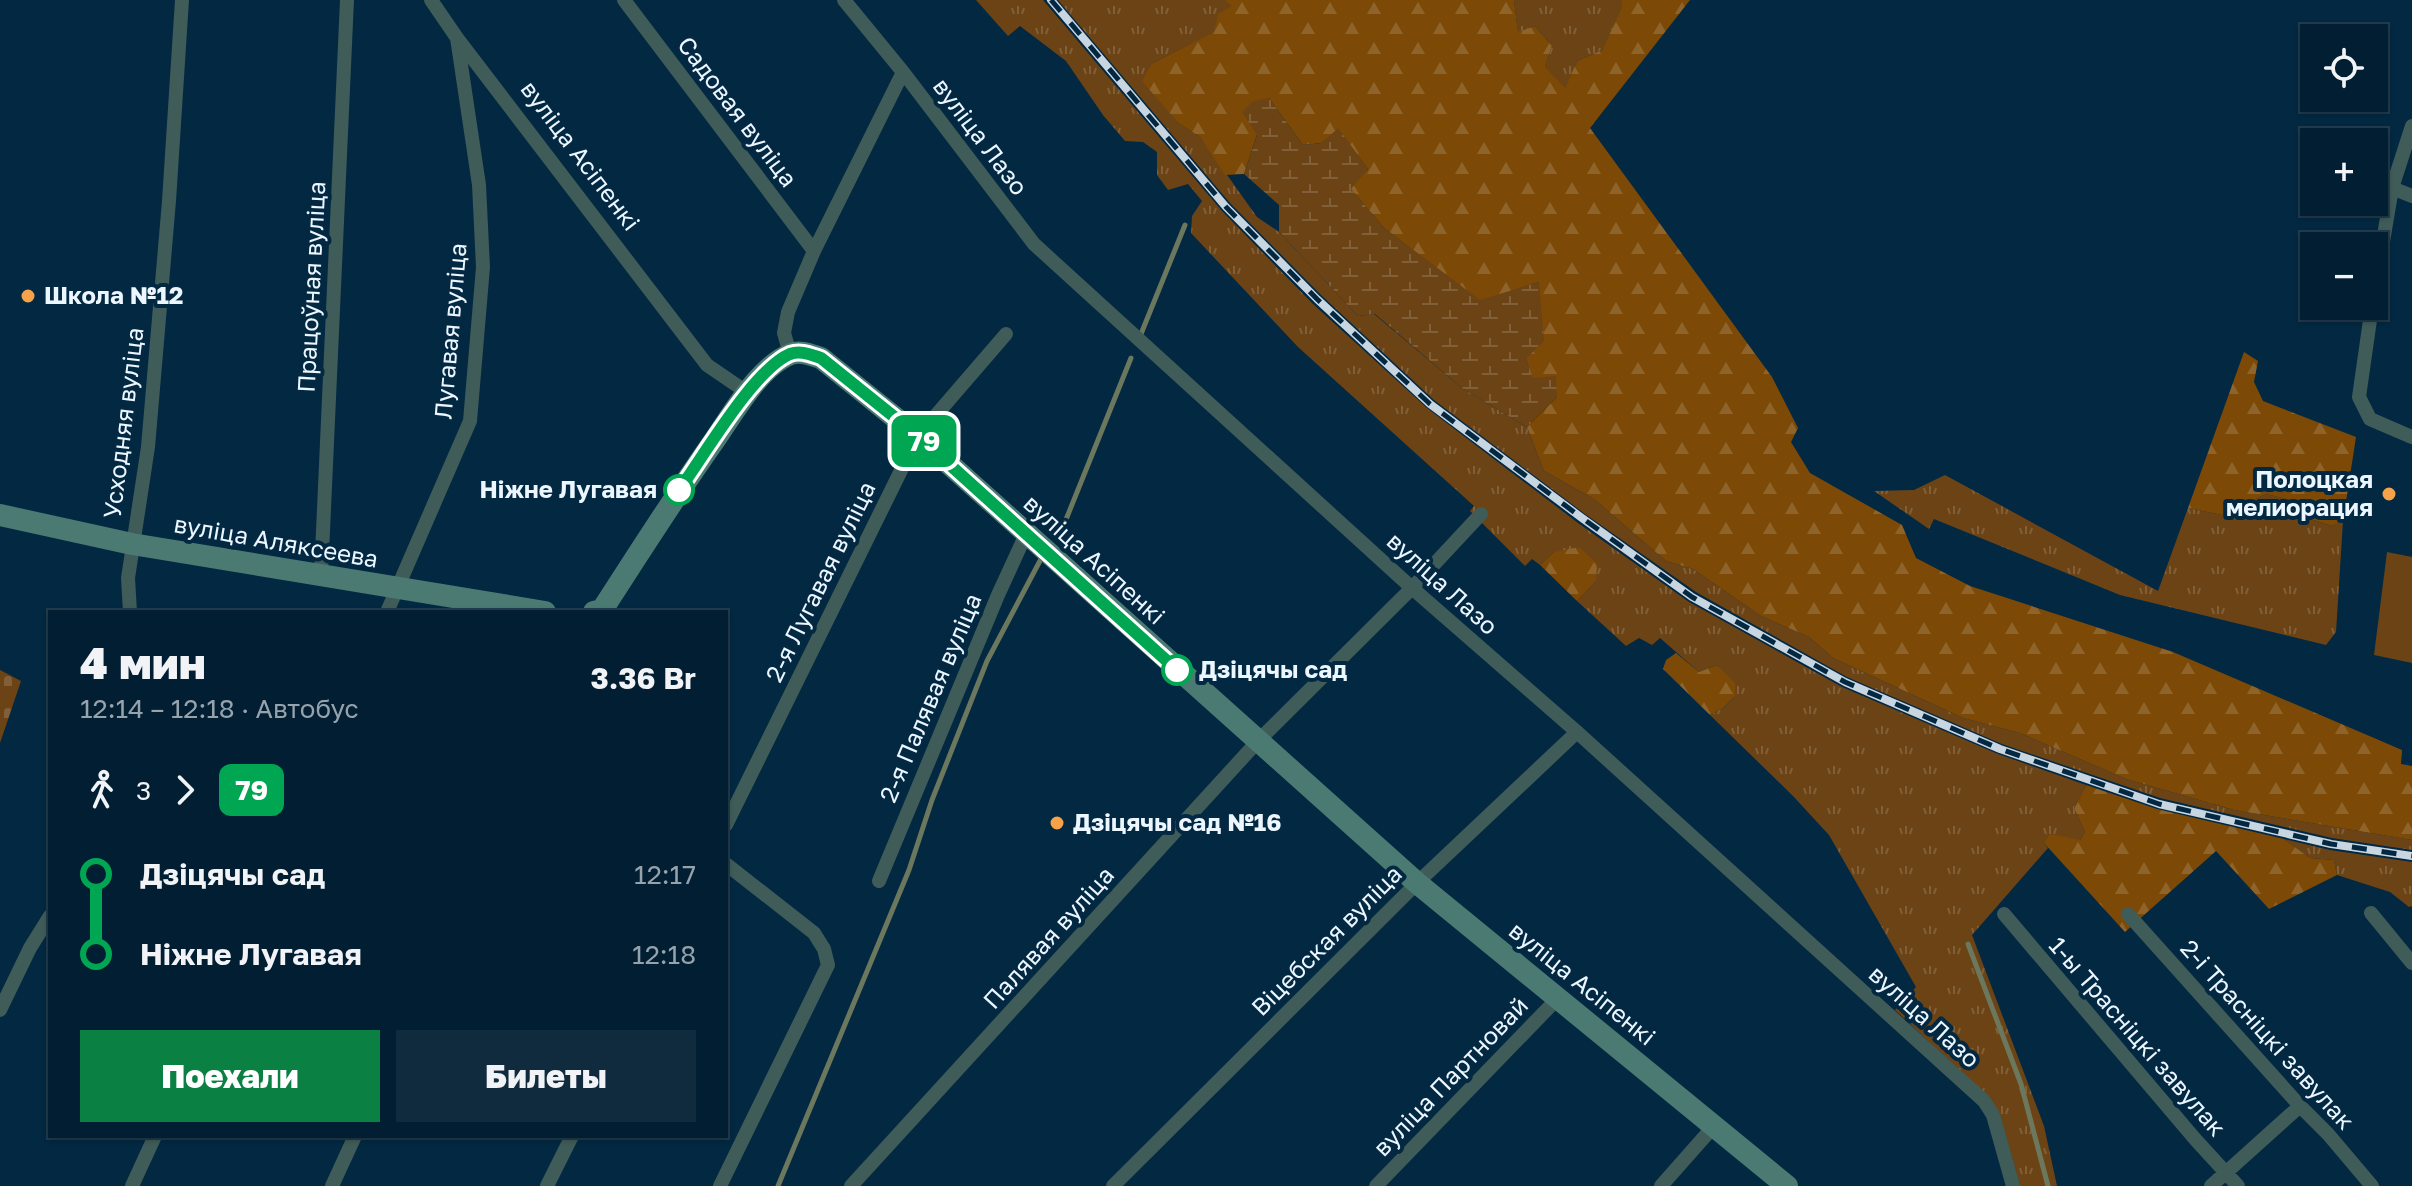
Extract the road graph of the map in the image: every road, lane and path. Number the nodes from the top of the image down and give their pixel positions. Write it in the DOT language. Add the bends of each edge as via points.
graph roads {
  1 [pos="182,0"];
  2 [pos="347,0"];
  3 [pos="431,0"];
  4 [pos="624,0"];
  5 [pos="844,0"];
  6 [pos="457,38"];
  7 [pos="903,72"];
  8 [pos="2412,126"];
  9 [pos="2392,188"];
  10 [pos="2412,196"];
  11 [pos="2385,232"];
  12 [pos="814,251"];
  13 [pos="2370,320"];
  14 [pos="1006,334"];
  15 [pos="790,354"];
  16 [pos="748,393"];
  17 [pos="918,436"];
  18 [pos="2412,437"];
  19 [pos="1481,514"];
  20 [pos="0,515"];
  21 [pos="1026,534"];
  22 [pos="132,544"];
  23 [pos="321,575"];
  24 [pos="1412,588"];
  25 [pos="398,589"];
  26 [pos="130,610"];
  27 [pos="388,610"];
  28 [pos="532,610"];
  29 [pos="600,610"];
  30 [pos="1577,732"];
  31 [pos="1258,741"];
  32 [pos="728,821"];
  33 [pos="728,866"];
  34 [pos="879,881"];
  35 [pos="1417,883"];
  36 [pos="2371,913"];
  37 [pos="2004,914"];
  38 [pos="2128,914"];
  39 [pos="48,919"];
  40 [pos="2412,963"];
  41 [pos="1558,998"];
  42 [pos="0,1010"];
  43 [pos="2300,1106"];
  44 [pos="1714,1126"];
  45 [pos="154,1138"];
  46 [pos="354,1138"];
  47 [pos="571,1138"];
  48 [pos="2226,1174"];
  49 [pos="132,1186"];
  50 [pos="332,1186"];
  51 [pos="547,1186"];
  52 [pos="720,1186"];
  53 [pos="851,1186"];
  54 [pos="1113,1186"];
  55 [pos="1376,1186"];
  56 [pos="1661,1186"];
  57 [pos="1787,1186"];
  58 [pos="2013,1186"];
  59 [pos="2211,1186"];
  60 [pos="2238,1186"];
  61 [pos="2372,1186"];
  1 -- 22 [label="street, Усходняя вуліца" via="148,447"];
  2 -- 23 [label="street, Працоўная вуліца"];
  3 -- 6 [label="street, вуліца Асіпенкі"];
  4 -- 12 [label="street, Садовая вуліца"];
  5 -- 7 [label="street, вуліца Лазо"];
  6 -- 16 [label="street, вуліца Асіпенкі" via="707,365"];
  6 -- 25 [label="street, Лугавая вуліца" via="479,185 483,267 470,421"];
  7 -- 12 [label="street"];
  7 -- 24 [label="street, вуліца Лазо" via="1034,244"];
  8 -- 9 [label="street"];
  9 -- 10 [label="street"];
  9 -- 11 [label="street"];
  12 -- 15 [label="street" via="788,312 784,333"];
  13 -- 18 [label="street" via="2359,397 2370,419"];
  14 -- 17 [label="street, 2-я Лугавая вуліца"];
  15 -- 16 [label="street"];
  15 -- 17 [label="street, вуліца Асіпенкі" via="821,358"];
  16 -- 29 [label="street"];
  17 -- 21 [label="street, вуліца Асіпенкі"];
  17 -- 32 [label="street, 2-я Лугавая вуліца"];
  19 -- 24 [label="street, Палявая вуліца"];
  20 -- 22 [label="street, вуліца Аляксеева"];
  21 -- 31 [label="street, вуліца Асіпенкі"];
  21 -- 34 [label="street, 2-я Палявая вуліца"];
  22 -- 23 [label="street, вуліца Аляксеева"];
  22 -- 26 [label="street, Усходняя вуліца"];
  23 -- 25 [label="street, вуліца Аляксеева"];
  24 -- 30 [label="street, вуліца Лазо"];
  24 -- 31 [label="street, Палявая вуліца"];
  25 -- 27 [label="street, Лугавая вуліца"];
  25 -- 28 [label="street, вуліца Аляксеева"];
  30 -- 35 [label="street, Віцебская вуліца"];
  30 -- 58 [label="street, вуліца Лазо" via="1984,1101"];
  31 -- 35 [label="street, вуліца Асіпенкі"];
  31 -- 53 [label="street, Палявая вуліца"];
  33 -- 52 [label="street" via="814,933 828,965"];
  35 -- 41 [label="street, вуліца Асіпенкі"];
  35 -- 54 [label="street, Віцебская вуліца"];
  36 -- 40 [label="street"];
  37 -- 48 [label="street, 1-ы Трасніцкі завулак"];
  38 -- 43 [label="street, 2-і Трасніцкі завулак"];
  39 -- 42 [label="street"];
  41 -- 44 [label="street, вуліца Асіпенкі"];
  41 -- 55 [label="street, вуліца Партновай"];
  43 -- 48 [label="street"];
  43 -- 61 [label="street, 2-і Трасніцкі завулак"];
  44 -- 56 [label="street"];
  44 -- 57 [label="street, вуліца Асіпенкі"];
  45 -- 49 [label="street"];
  46 -- 50 [label="street"];
  47 -- 51 [label="street"];
  48 -- 59 [label="street"];
  48 -- 60 [label="street, 1-ы Трасніцкі завулак"];
}
